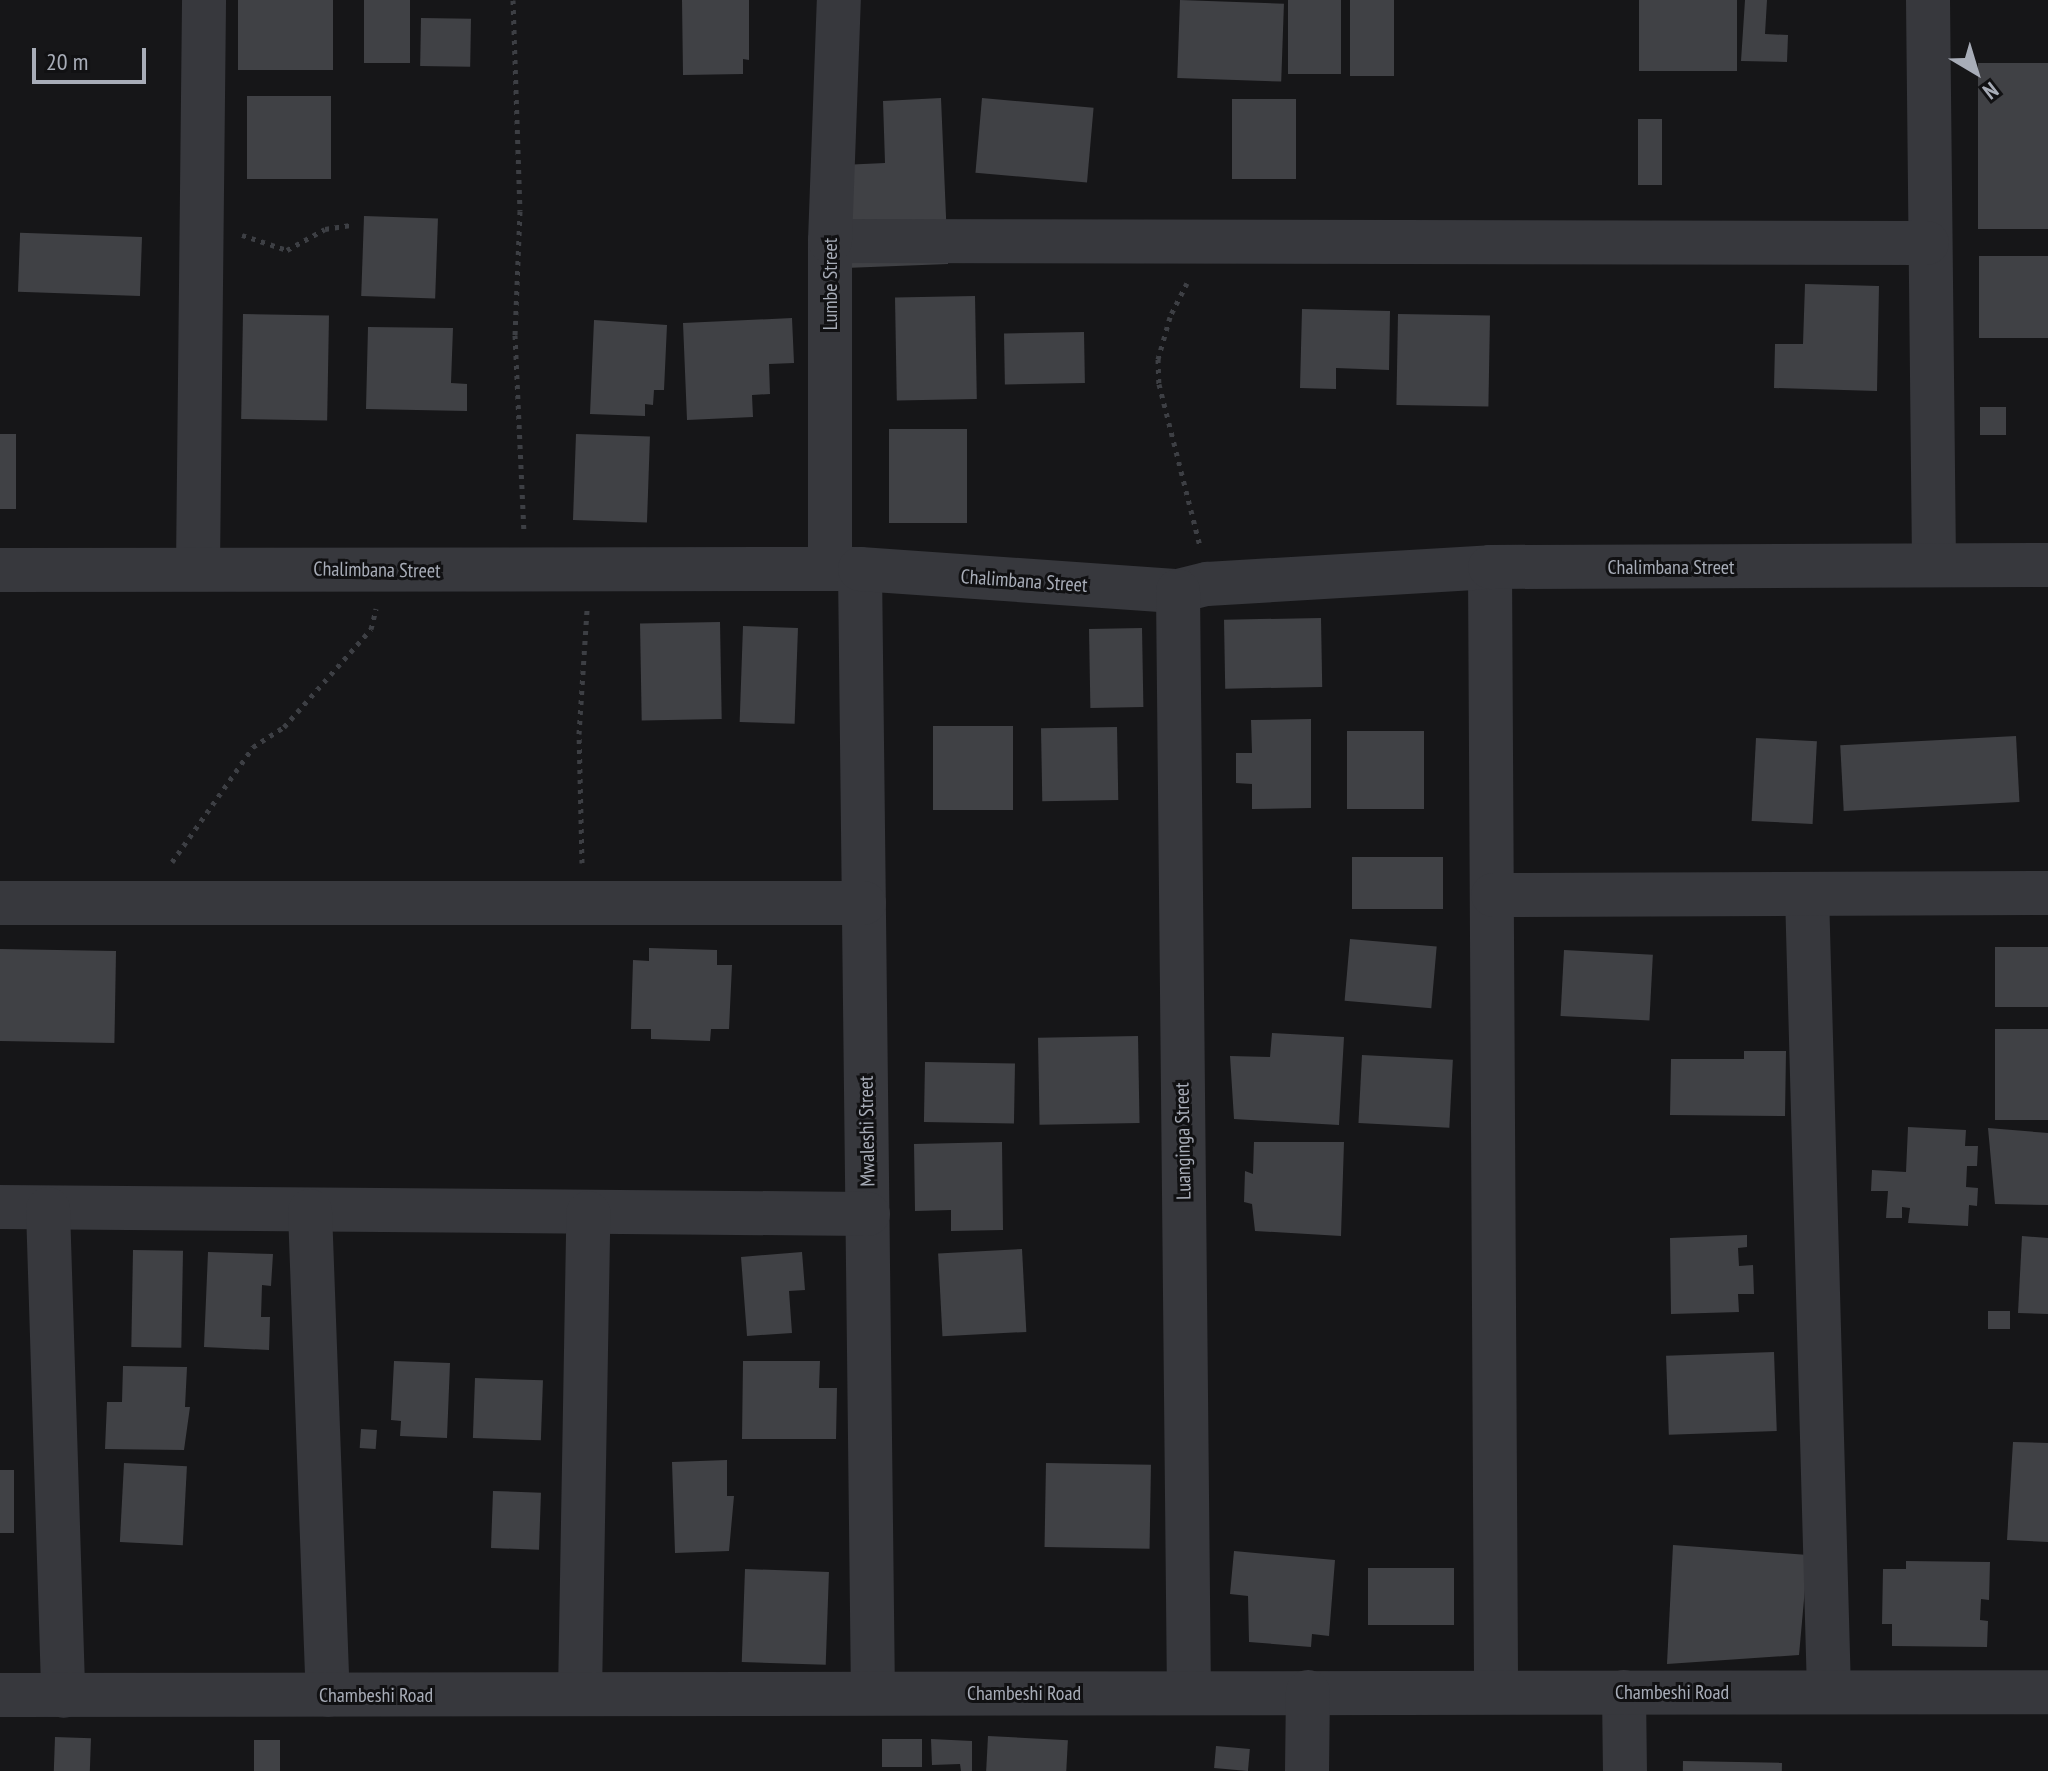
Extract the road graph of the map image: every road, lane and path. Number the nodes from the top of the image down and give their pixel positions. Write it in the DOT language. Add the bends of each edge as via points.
graph roads {
  1 [pos="204,0"];
  2 [pos="513,0"];
  3 [pos="839,0"];
  4 [pos="1928,0"];
  5 [pos="351,225"];
  6 [pos="198,230"];
  7 [pos="830,241"];
  8 [pos="1927,243"];
  9 [pos="1208,244"];
  10 [pos="1934,565"];
  11 [pos="2048,565"];
  12 [pos="198,567"];
  13 [pos="1490,567"];
  14 [pos="845,569"];
  15 [pos="0,570"];
  16 [pos="590,570"];
  17 [pos="387,571"];
  18 [pos="526,571"];
  19 [pos="1193,587"];
  20 [pos="2048,893"];
  21 [pos="1807,894"];
  22 [pos="1493,895"];
  23 [pos="0,903"];
  24 [pos="864,903"];
  25 [pos="583,904"];
  26 [pos="147,905"];
  27 [pos="0,1207"];
  28 [pos="48,1209"];
  29 [pos="310,1211"];
  30 [pos="588,1213"];
  31 [pos="868,1214"];
  32 [pos="1496,1691"];
  33 [pos="1189,1692"];
  34 [pos="1308,1692"];
  35 [pos="1624,1692"];
  36 [pos="1829,1692"];
  37 [pos="2048,1692"];
  38 [pos="873,1693"];
  39 [pos="580,1694"];
  40 [pos="0,1695"];
  41 [pos="328,1695"];
  42 [pos="63,1696"];
  43 [pos="1307,1771"];
  44 [pos="1625,1771"];
  1 -- 6 [label="street"];
  2 -- 18 [label="path" via="520,211 515,335"];
  3 -- 7 [label="street, Lumbe Street"];
  4 -- 8 [label="street"];
  5 -- 6 [label="path" via="325,229 287,250 245,235 212,239"];
  6 -- 12 [label="street"];
  7 -- 9 [label="street"];
  7 -- 14 [label="street, Lumbe Street"];
  8 -- 9 [label="street"];
  8 -- 10 [label="street"];
  9 -- 19 [label="path" via="1170,317 1158,359 1159,384 1189,486"];
  10 -- 11 [label="street, Chalimbana Street"];
  10 -- 13 [label="street, Chalimbana Street"];
  12 -- 15 [label="street, Chalimbana Street"];
  12 -- 17 [label="street, Chalimbana Street"];
  13 -- 19 [label="street, Chalimbana Street"];
  13 -- 22 [label="street"];
  14 -- 16 [label="street, Chalimbana Street"];
  14 -- 19 [label="street, Chalimbana Street"];
  14 -- 24 [label="street, Mwaleshi Street"];
  16 -- 18 [label="street, Chalimbana Street"];
  16 -- 25 [label="path" via="579,734"];
  17 -- 18 [label="street, Chalimbana Street"];
  17 -- 26 [label="path" via="371,629 284,727 253,747 193,826"];
  19 -- 33 [label="street, Luanginga Street"];
  20 -- 21 [label="street"];
  21 -- 22 [label="street"];
  21 -- 36 [label="street"];
  22 -- 32 [label="street"];
  23 -- 26 [label="street"];
  24 -- 25 [label="street"];
  24 -- 31 [label="street, Mwaleshi Street"];
  25 -- 26 [label="street"];
  27 -- 28 [label="street"];
  28 -- 29 [label="street"];
  28 -- 42 [label="street"];
  29 -- 30 [label="street"];
  29 -- 41 [label="street"];
  30 -- 31 [label="street"];
  30 -- 39 [label="street"];
  31 -- 38 [label="street, Mwaleshi Street"];
  32 -- 34 [label="street, Chambeshi Road"];
  32 -- 35 [label="street, Chambeshi Road"];
  33 -- 34 [label="street, Chambeshi Road"];
  33 -- 38 [label="street, Chambeshi Road"];
  34 -- 43 [label="street"];
  35 -- 36 [label="street, Chambeshi Road"];
  35 -- 44 [label="street"];
  36 -- 37 [label="street, Chambeshi Road"];
  38 -- 39 [label="street, Chambeshi Road"];
  39 -- 41 [label="street, Chambeshi Road"];
  40 -- 42 [label="street, Chambeshi Road"];
  41 -- 42 [label="street, Chambeshi Road"];
}
